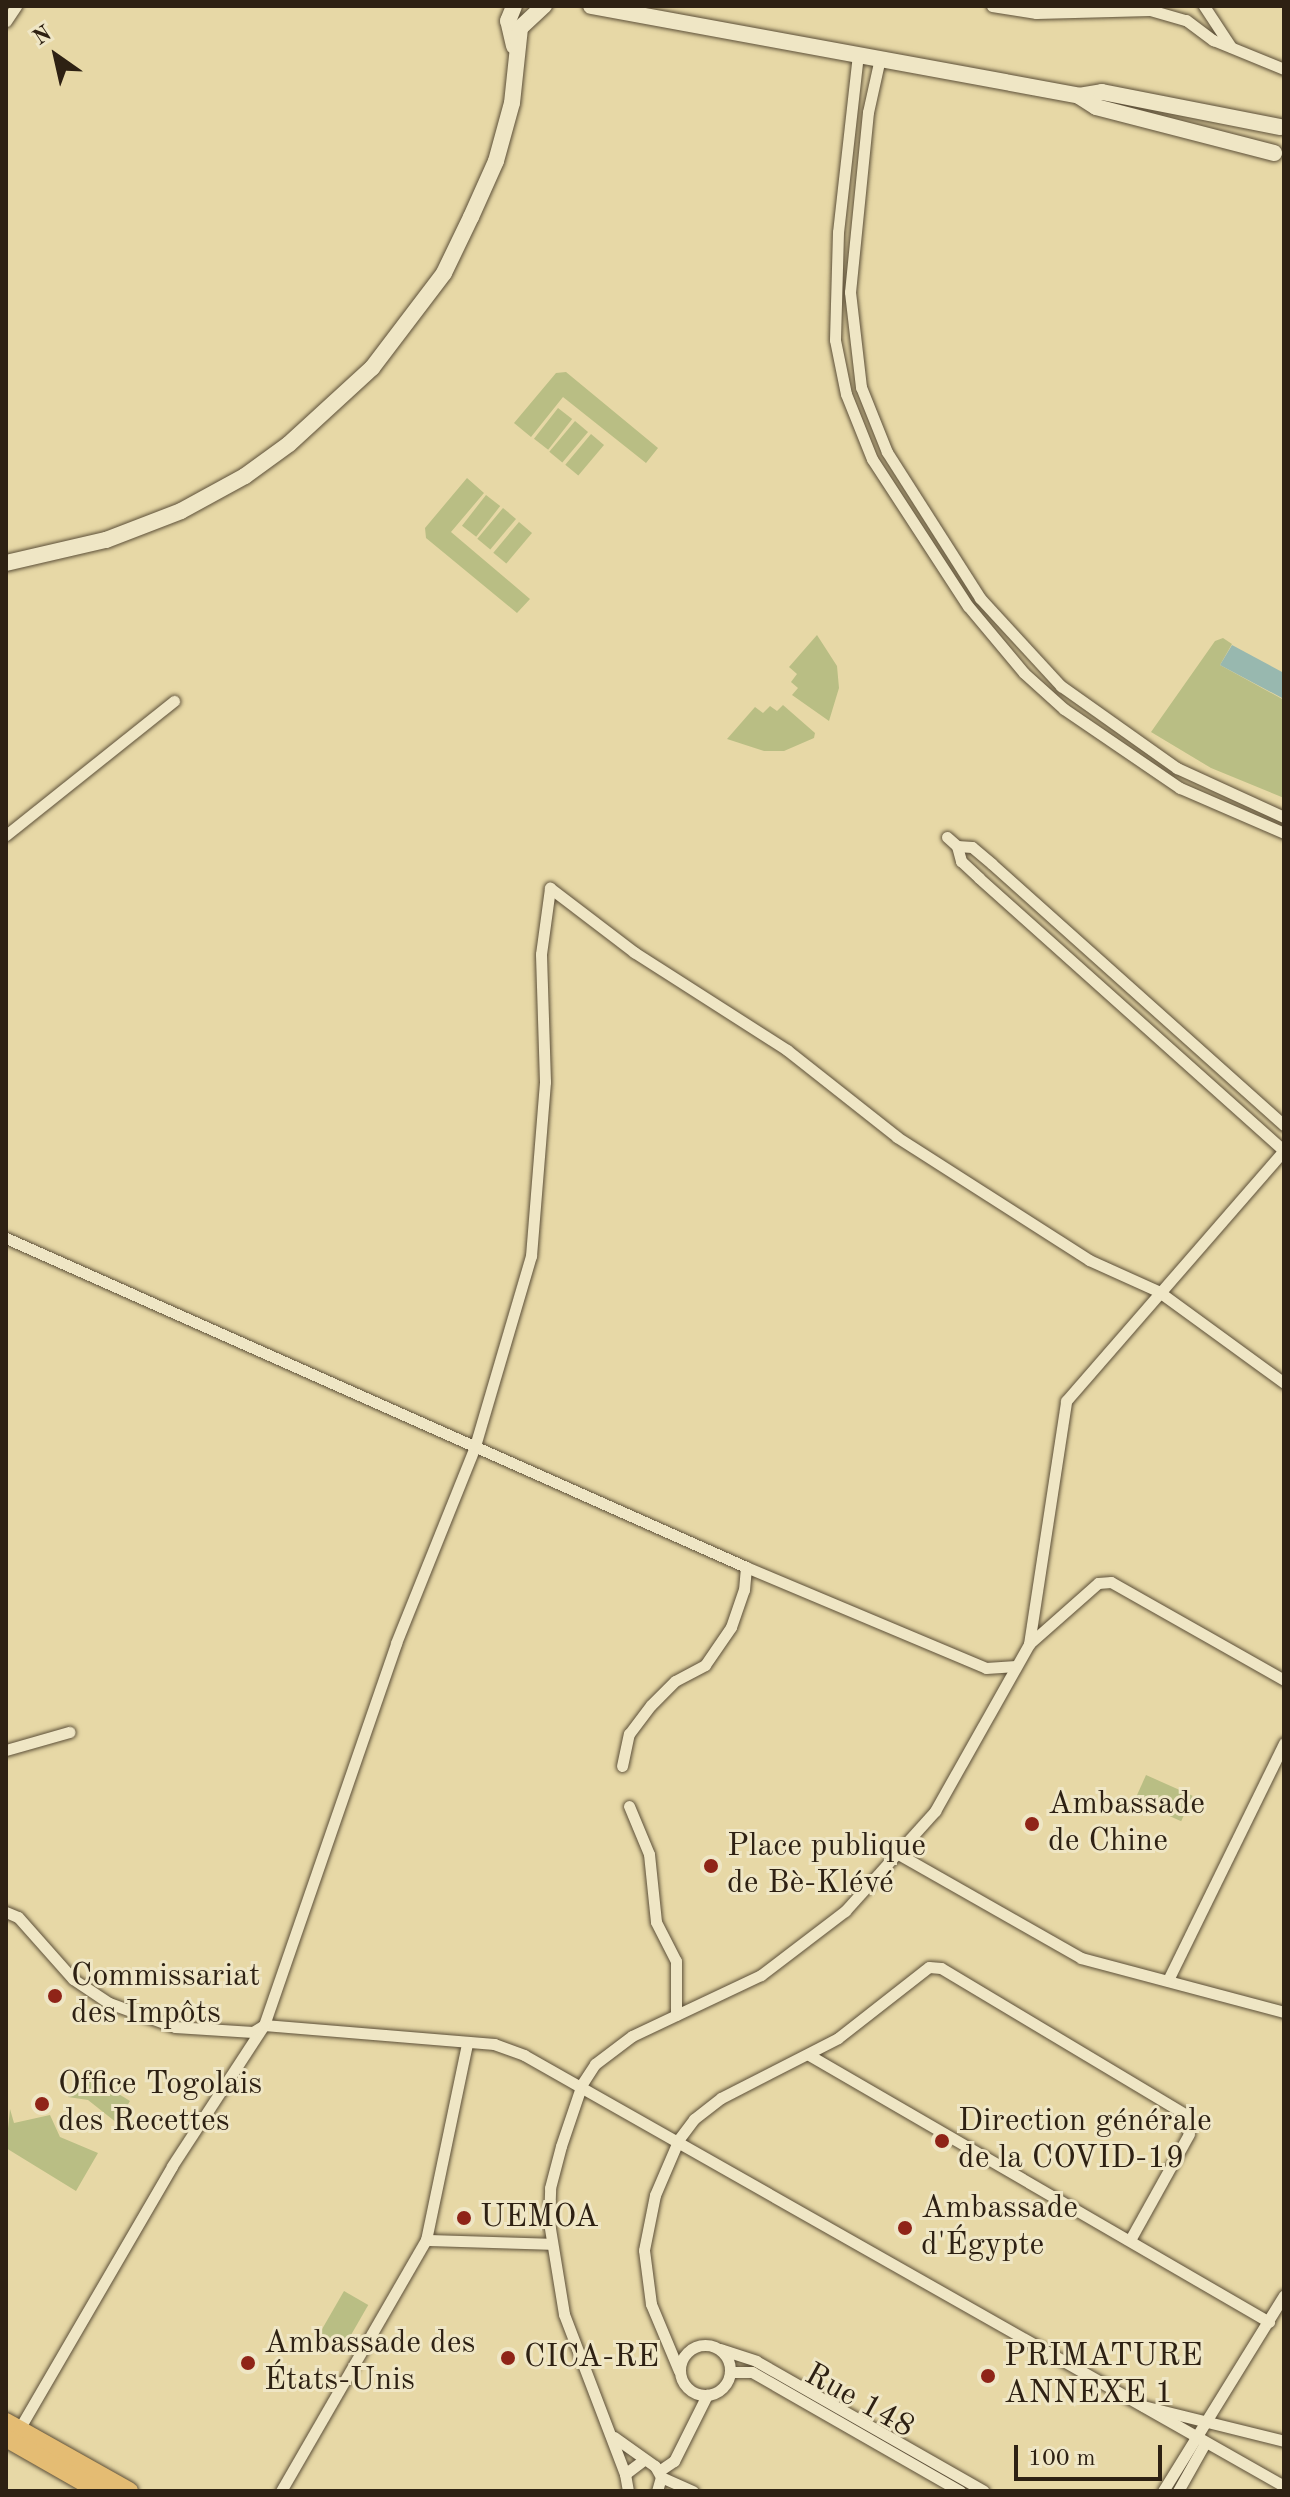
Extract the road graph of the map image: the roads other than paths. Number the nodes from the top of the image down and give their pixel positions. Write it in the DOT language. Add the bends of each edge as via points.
graph roads {
  1 [pos="16,6"];
  2 [pos="514,6"];
  3 [pos="544,6"];
  4 [pos="591,6"];
  5 [pos="992,6"];
  6 [pos="1204,6"];
  7 [pos="6,21"];
  8 [pos="515,47"];
  9 [pos="1231,47"];
  10 [pos="858,54"];
  11 [pos="880,58"];
  12 [pos="1284,69"];
  13 [pos="1079,96"];
  14 [pos="1283,126"];
  15 [pos="1279,157"];
  16 [pos="6,563"];
  17 [pos="174,701"];
  18 [pos="1284,817"];
  19 [pos="1284,833"];
  20 [pos="6,835"];
  21 [pos="947,837"];
  22 [pos="957,846"];
  23 [pos="1284,1125"];
  24 [pos="1284,1151"];
  25 [pos="6,1238"];
  26 [pos="1158,1291"];
  27 [pos="1284,1383"];
  28 [pos="475,1446"];
  29 [pos="746,1567"];
  30 [pos="1029,1644"];
  31 [pos="1016,1666"];
  32 [pos="1284,1680"];
  33 [pos="69,1732"];
  34 [pos="1284,1743"];
  35 [pos="6,1750"];
  36 [pos="622,1766"];
  37 [pos="629,1806"];
  38 [pos="900,1855"];
  39 [pos="6,1912"];
  40 [pos="1169,1978"];
  41 [pos="1284,2012"];
  42 [pos="676,2015"];
  43 [pos="264,2025"];
  44 [pos="467,2043"];
  45 [pos="809,2055"];
  46 [pos="582,2084"];
  47 [pos="679,2139"];
  48 [pos="1131,2238"];
  49 [pos="426,2240"];
  50 [pos="551,2244"];
  51 [pos="1284,2295"];
  52 [pos="1269,2322"];
  53 [pos="720,2349"];
  54 [pos="679,2371"];
  55 [pos="730,2372"];
  56 [pos="707,2395"];
  57 [pos="1139,2405"];
  58 [pos="1205,2418"];
  59 [pos="10,2432"];
  60 [pos="614,2437"];
  61 [pos="1200,2440"];
  62 [pos="1284,2441"];
  63 [pos="913,2456"];
  64 [pos="642,2461"];
  65 [pos="625,2474"];
  66 [pos="659,2484"];
  67 [pos="1284,2486"];
  68 [pos="99,2491"];
  69 [pos="129,2491"];
  70 [pos="281,2491"];
  71 [pos="628,2491"];
  72 [pos="693,2491"];
  73 [pos="960,2491"];
  74 [pos="984,2491"];
  75 [pos="1163,2491"];
  76 [pos="1178,2491"];
  1 -- 7 [label="street"];
  2 -- 8 [label="main road" via="508,21"];
  3 -- 8 [label="main road" via="525,20"];
  4 -- 10 [label="main road"];
  5 -- 9 [label="street" via="1036,13 1150,10 1186,20"];
  6 -- 9 [label="street"];
  8 -- 16 [label="main road" via="512,103 496,161 444,273 372,368 289,444 181,511 106,540"];
  9 -- 12 [label="street"];
  10 -- 11 [label="main road"];
  10 -- 19 [label="street" via="838,232 835,340 846,394 872,459 968,606 1024,673 1075,717 1180,788"];
  11 -- 13 [label="main road"];
  11 -- 18 [label="street" via="868,112 850,292 861,387 887,452 980,598 1061,686 1177,768"];
  13 -- 14 [label="main road" via="1102,92"];
  13 -- 15 [label="main road" via="1096,107"];
  14 -- 15 [label="main road" via="1271,141"];
  17 -- 20 [label="street"];
  21 -- 22 [label="street"];
  22 -- 23 [label="street" via="972,847 992,864"];
  22 -- 24 [label="street" via="961,861 979,878"];
  24 -- 26 [label="street"];
  25 -- 28 [label="street"];
  26 -- 27 [label="street"];
  26 -- 28 [label="street" via="1089,1260 1004,1209 897,1137 787,1050 646,960 550,888 541,954 545,1082 531,1256"];
  26 -- 30 [label="street" via="1066,1401"];
  28 -- 29 [label="street"];
  28 -- 43 [label="street" via="396,1643"];
  29 -- 31 [label="street" via="986,1668"];
  29 -- 36 [label="street" via="731,1627 705,1665 675,1681 651,1705 629,1734"];
  30 -- 31 [label="street"];
  30 -- 32 [label="street" via="1106,1580"];
  31 -- 38 [label="street" via="966,1761"];
  33 -- 35 [label="street"];
  34 -- 40 [label="street"];
  37 -- 42 [label="street" via="649,1854 656,1922 676,1961"];
  38 -- 40 [label="street" via="1081,1958"];
  38 -- 42 [label="street" via="802,1947 761,1975"];
  39 -- 43 [label="street" via="18,1917 73,1979 109,2003 175,2027 253,2032"];
  40 -- 41 [label="street"];
  42 -- 46 [label="street" via="611,2048"];
  43 -- 44 [label="street"];
  43 -- 59 [label="street"];
  44 -- 46 [label="street" via="494,2044"];
  44 -- 49 [label="street"];
  45 -- 47 [label="street" via="721,2098"];
  45 -- 48 [label="street"];
  45 -- 48 [label="street" via="872,2014 929,1967 941,1968 1185,2114 1189,2134"];
  46 -- 47 [label="street"];
  46 -- 50 [label="street" via="550,2188"];
  47 -- 54 [label="street" via="655,2195 644,2250 651,2304"];
  47 -- 57 [label="street"];
  48 -- 52 [label="street"];
  49 -- 50 [label="street"];
  49 -- 70 [label="street"];
  50 -- 60 [label="street" via="564,2314"];
  51 -- 52 [label="street"];
  52 -- 58 [label="street"];
  53 -- 54 [label="street" via="693,2347"];
  53 -- 55 [label="street"];
  53 -- 63 [label="street" via="756,2361"];
  54 -- 56 [label="street" via="688,2389"];
  55 -- 56 [label="street" via="720,2390"];
  55 -- 63 [label="street, Rue 148" via="752,2372"];
  56 -- 66 [label="street"];
  57 -- 58 [label="street"];
  57 -- 61 [label="street"];
  58 -- 61 [label="street"];
  58 -- 62 [label="street"];
  59 -- 68 [label="highway"];
  59 -- 69 [label="highway"];
  60 -- 64 [label="street"];
  60 -- 65 [label="street"];
  61 -- 67 [label="street"];
  61 -- 75 [label="street"];
  61 -- 76 [label="street"];
  63 -- 73 [label="street, Rue 148"];
  63 -- 74 [label="street"];
  64 -- 65 [label="street"];
  64 -- 66 [label="street"];
  65 -- 71 [label="street"];
  66 -- 72 [label="street"];
}
